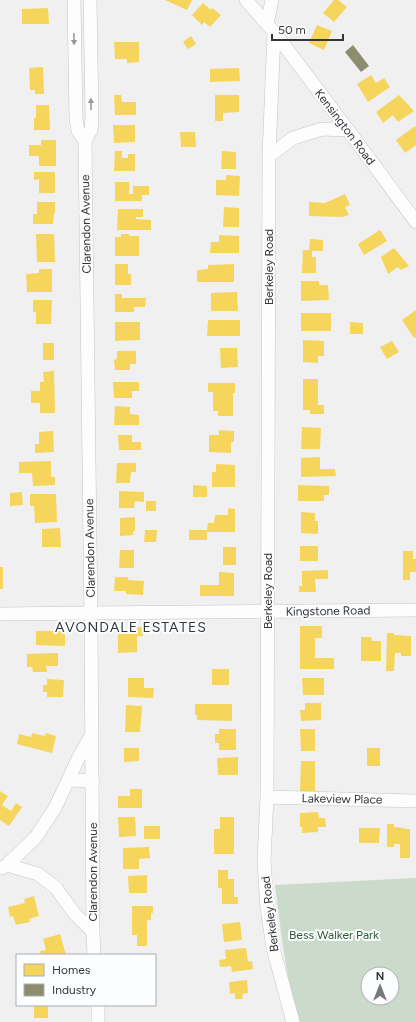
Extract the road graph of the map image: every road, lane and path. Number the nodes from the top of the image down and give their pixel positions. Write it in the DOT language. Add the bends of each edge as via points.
graph roads {
  1 [pos="74,0"];
  2 [pos="90,0"];
  3 [pos="246,0"];
  4 [pos="272,0"];
  5 [pos="270,28"];
  6 [pos="348,130"];
  7 [pos="85,141"];
  8 [pos="269,156"];
  9 [pos="416,222"];
  10 [pos="416,610"];
  11 [pos="268,611"];
  12 [pos="91,613"];
  13 [pos="0,614"];
  14 [pos="92,732"];
  15 [pos="69,780"];
  16 [pos="93,781"];
  17 [pos="267,797"];
  18 [pos="416,801"];
  19 [pos="3,866"];
  20 [pos="93,932"];
  21 [pos="94,954"];
  22 [pos="98,1006"];
  23 [pos="98,1022"];
  24 [pos="293,1022"];
  1 -- 7 [label="street, Clarendon Avenue, one-way" via="76,118 78,131"];
  7 -- 2 [label="street, Clarendon Avenue, one-way" via="91,130 92,118"];
  3 -- 5 [label="street, Kensington Road"];
  4 -- 5 [label="street, Berkeley Road"];
  5 -- 6 [label="street, Kensington Road"];
  5 -- 8 [label="street, Berkeley Road"];
  6 -- 8 [label="street" via="322,129 294,138"];
  6 -- 9 [label="street, Kensington Road"];
  7 -- 12 [label="street, Clarendon Avenue"];
  8 -- 11 [label="street, Berkeley Road"];
  10 -- 11 [label="street, Kingstone Road"];
  11 -- 12 [label="street, Kingstone Road"];
  11 -- 17 [label="street, Berkeley Road"];
  12 -- 13 [label="street, Kingstone Road"];
  12 -- 14 [label="street, Clarendon Avenue"];
  14 -- 15 [label="street"];
  14 -- 16 [label="street, Clarendon Avenue"];
  15 -- 16 [label="street"];
  15 -- 19 [label="street" via="36,837"];
  16 -- 20 [label="street, Clarendon Avenue"];
  17 -- 18 [label="street, Lakeview Place"];
  17 -- 24 [label="street, Berkeley Road" via="264,861 267,908 273,948"];
  19 -- 20 [label="street" via="38,874 56,888"];
  20 -- 21 [label="street, Clarendon Avenue"];
  22 -- 23 [label="street"];
}
